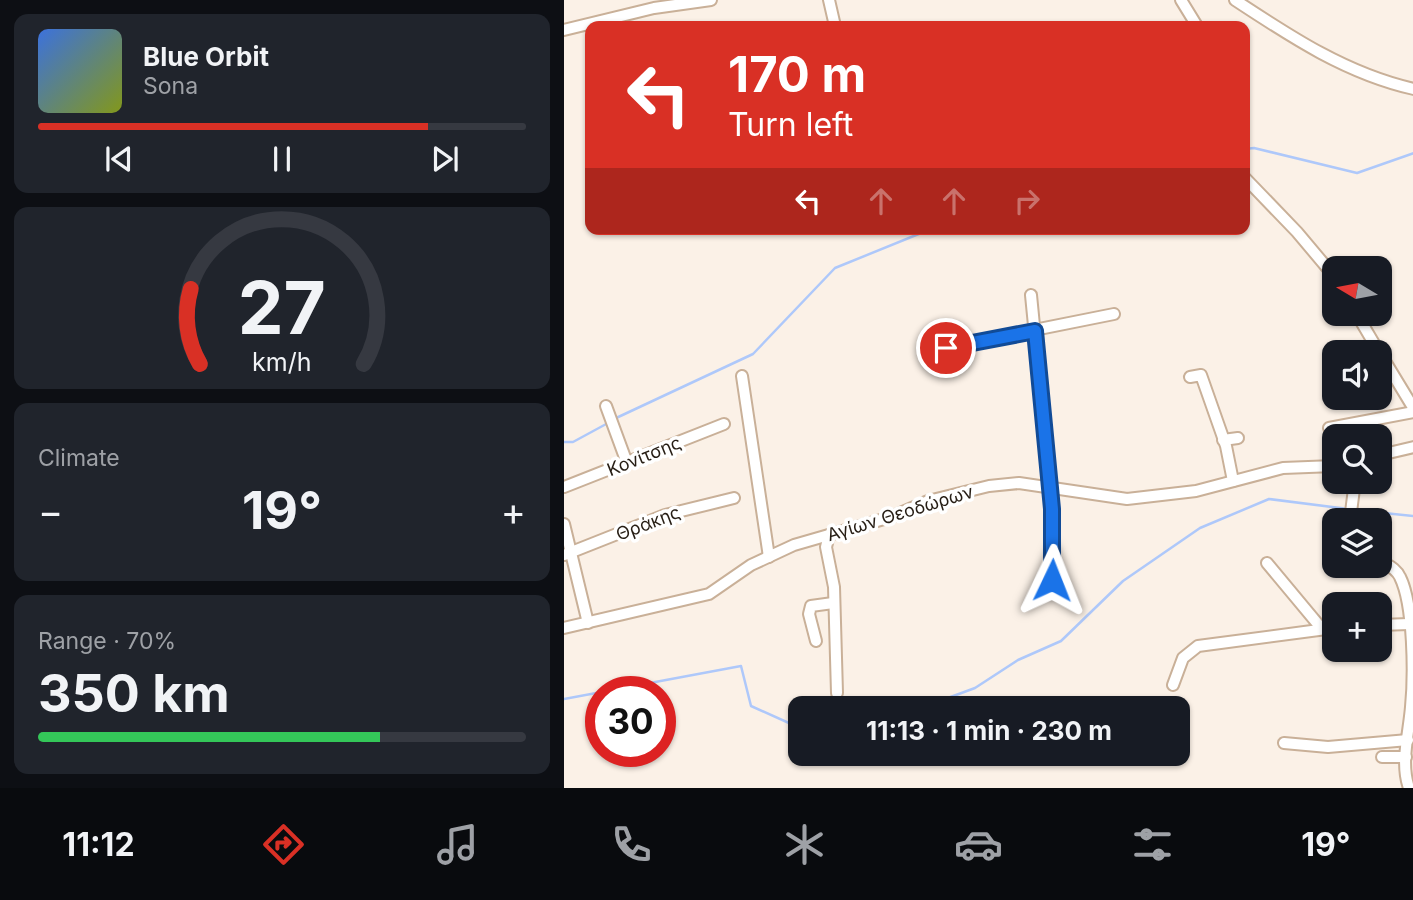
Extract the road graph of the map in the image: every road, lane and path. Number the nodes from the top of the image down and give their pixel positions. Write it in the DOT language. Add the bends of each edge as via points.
graph roads {
  1 [pos="710,0"];
  2 [pos="829,0"];
  3 [pos="1181,0"];
  4 [pos="1235,0"];
  5 [pos="686,2"];
  6 [pos="603,21"];
  7 [pos="834,21"];
  8 [pos="1194,21"];
  9 [pos="585,25"];
  10 [pos="564,30"];
  11 [pos="1413,89"];
  12 [pos="1250,183"];
  13 [pos="1322,262"];
  14 [pos="1031,295"];
  15 [pos="1114,314"];
  16 [pos="1035,331"];
  17 [pos="924,352"];
  18 [pos="1392,374"];
  19 [pos="742,376"];
  20 [pos="1190,377"];
  21 [pos="606,405"];
  22 [pos="1413,410"];
  23 [pos="724,424"];
  24 [pos="1348,424"];
  25 [pos="1238,438"];
  26 [pos="1223,440"];
  27 [pos="1413,447"];
  28 [pos="1392,452"];
  29 [pos="627,463"];
  30 [pos="1322,466"];
  31 [pos="1233,481"];
  32 [pos="564,487"];
  33 [pos="1050,488"];
  34 [pos="734,498"];
  35 [pos="564,524"];
  36 [pos="829,535"];
  37 [pos="567,554"];
  38 [pos="769,557"];
  39 [pos="1267,563"];
  40 [pos="1392,567"];
  41 [pos="1052,580"];
  42 [pos="1409,591"];
  43 [pos="833,603"];
  44 [pos="1322,622"];
  45 [pos="588,623"];
  46 [pos="1409,624"];
  47 [pos="1392,625"];
  48 [pos="564,628"];
  49 [pos="1322,629"];
  50 [pos="817,641"];
  51 [pos="1412,642"];
  52 [pos="1173,685"];
  53 [pos="837,693"];
  54 [pos="1408,740"];
  55 [pos="1284,743"];
  56 [pos="1382,757"];
  57 [pos="1406,757"];
  58 [pos="1409,788"];
  1 -- 5 [label="street"];
  2 -- 7 [label="street"];
  3 -- 8 [label="street"];
  4 -- 11 [label="street" via="1329,59"];
  5 -- 6 [label="street"];
  9 -- 10 [label="street"];
  12 -- 13 [label="street"];
  14 -- 16 [label="street"];
  15 -- 16 [label="street"];
  16 -- 17 [label="street"];
  16 -- 33 [label="street"];
  18 -- 22 [label="street"];
  19 -- 38 [label="street"];
  20 -- 26 [label="street" via="1201,375"];
  21 -- 29 [label="street"];
  22 -- 24 [label="street"];
  23 -- 29 [label="street, Κονίτσης"];
  25 -- 26 [label="street"];
  26 -- 31 [label="street"];
  27 -- 28 [label="street"];
  29 -- 32 [label="street, Κονίτσης"];
  30 -- 31 [label="street, Αγίων Θεοδώρων" via="1283,468"];
  31 -- 33 [label="street, Αγίων Θεοδώρων" via="1196,491 1127,499"];
  33 -- 36 [label="street, Αγίων Θεοδώρων" via="1019,483 989,486 928,501"];
  33 -- 41 [label="street"];
  34 -- 37 [label="street, Θράκης" via="665,515"];
  35 -- 37 [label="street"];
  36 -- 38 [label="street, Αγίων Θεοδώρων"];
  36 -- 43 [label="street" via="826,547"];
  37 -- 45 [label="street"];
  38 -- 45 [label="street, Αγίων Θεοδώρων" via="709,594"];
  39 -- 44 [label="street"];
  40 -- 42 [label="street"];
  42 -- 46 [label="street"];
  43 -- 50 [label="street" via="811,606"];
  43 -- 53 [label="street"];
  45 -- 48 [label="street, Αγίων Θεοδώρων"];
  46 -- 47 [label="street"];
  46 -- 51 [label="street"];
  49 -- 52 [label="street" via="1198,646 1184,658"];
  51 -- 54 [label="street"];
  54 -- 55 [label="street" via="1328,747"];
  54 -- 57 [label="street"];
  56 -- 57 [label="street"];
  57 -- 58 [label="street"];
}
